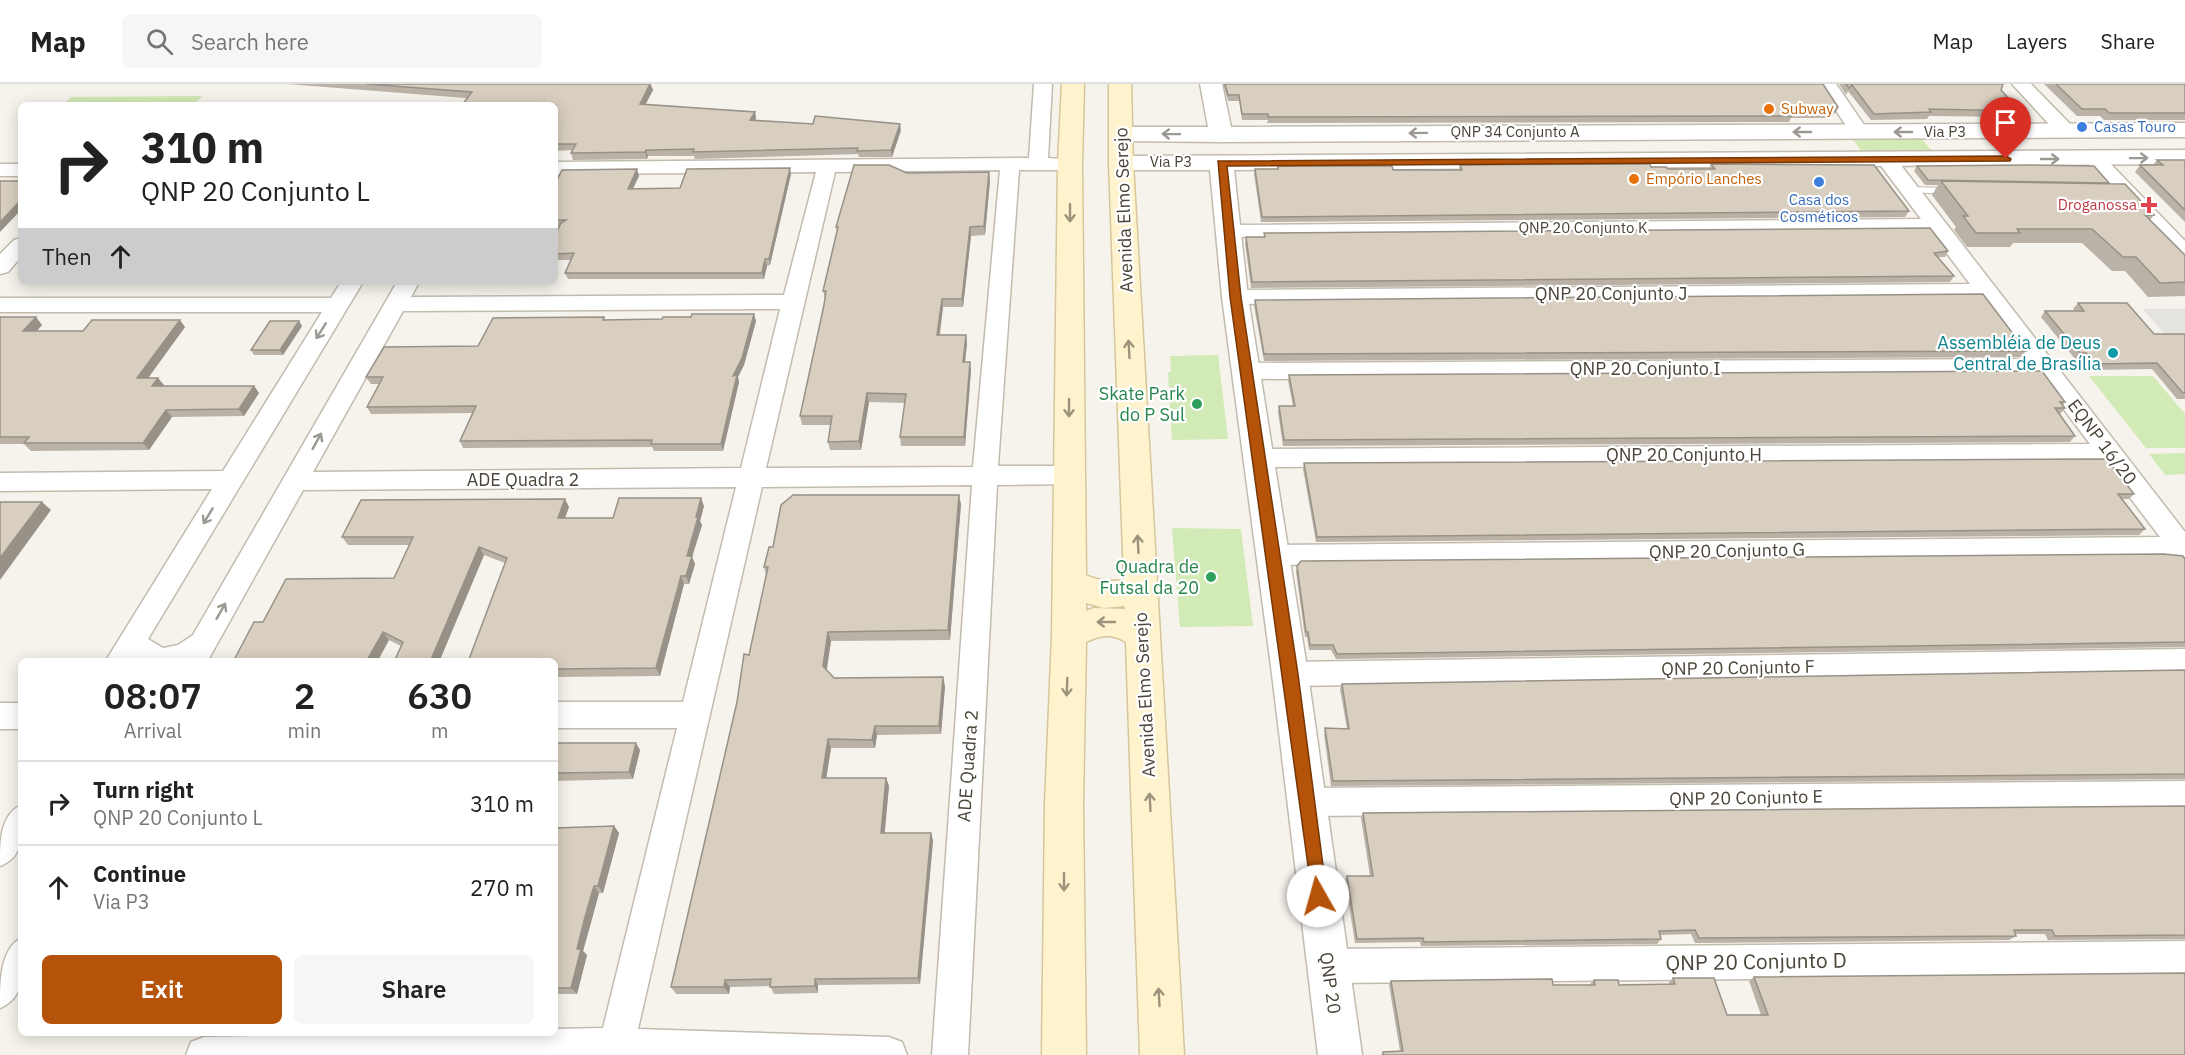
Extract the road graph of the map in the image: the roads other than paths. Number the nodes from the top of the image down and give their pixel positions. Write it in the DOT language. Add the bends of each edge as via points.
graph roads {
  1 [pos="1043,84"];
  2 [pos="1073,84"];
  3 [pos="1120,84"];
  4 [pos="1211,84"];
  5 [pos="1827,84"];
  6 [pos="2021,84"];
  7 [pos="2185,130"];
  8 [pos="1536,131"];
  9 [pos="1607,131"];
  10 [pos="2067,131"];
  11 [pos="1860,132"];
  12 [pos="1121,148"];
  13 [pos="1221,149"];
  14 [pos="2185,157"];
  15 [pos="2094,158"];
  16 [pos="1886,159"];
  17 [pos="1557,160"];
  18 [pos="1611,160"];
  19 [pos="1010,164"];
  20 [pos="1070,164"];
  21 [pos="1038,165"];
  22 [pos="827,166"];
  23 [pos="558,168"];
  24 [pos="0,170"];
  25 [pos="18,170"];
  26 [pos="1910,190"];
  27 [pos="1967,191"];
  28 [pos="2157,224"];
  29 [pos="2185,224"];
  30 [pos="1936,225"];
  31 [pos="1230,231"];
  32 [pos="18,247"];
  33 [pos="2185,253"];
  34 [pos="0,267"];
  35 [pos="350,285"];
  36 [pos="406,285"];
  37 [pos="1987,291"];
  38 [pos="1235,297"];
  39 [pos="793,302"];
  40 [pos="395,304"];
  41 [pos="0,305"];
  42 [pos="337,305"];
  43 [pos="2044,367"];
  44 [pos="1246,371"];
  45 [pos="2110,453"];
  46 [pos="1259,458"];
  47 [pos="1069,476"];
  48 [pos="986,477"];
  49 [pos="751,479"];
  50 [pos="229,480"];
  51 [pos="295,480"];
  52 [pos="0,482"];
  53 [pos="2183,549"];
  54 [pos="1274,555"];
  55 [pos="1069,582"];
  56 [pos="1140,587"];
  57 [pos="1069,635"];
  58 [pos="1143,635"];
  59 [pos="125,652"];
  60 [pos="198,652"];
  61 [pos="151,658"];
  62 [pos="170,658"];
  63 [pos="2185,661"];
  64 [pos="1290,674"];
  65 [pos="558,715"];
  66 [pos="694,715"];
  67 [pos="0,716"];
  68 [pos="18,716"];
  69 [pos="2185,795"];
  70 [pos="1306,802"];
  71 [pos="18,824"];
  72 [pos="0,851"];
  73 [pos="2185,958"];
  74 [pos="18,960"];
  75 [pos="1328,966"];
  76 [pos="0,991"];
  77 [pos="615,1051"];
  78 [pos="204,1055"];
  79 [pos="890,1055"];
  80 [pos="950,1055"];
  81 [pos="1064,1055"];
  82 [pos="1162,1055"];
  83 [pos="1340,1055"];
  1 -- 21 [label="street"];
  2 -- 20 [label="main road"];
  3 -- 12 [label="main road, Avenida Elmo Serejo"];
  4 -- 13 [label="street"];
  5 -- 11 [label="street"];
  6 -- 10 [label="street"];
  7 -- 10 [label="street, Via P3"];
  8 -- 9 [label="street, QNP 34 Conjunto A"];
  8 -- 13 [label="street, QNP 34 Conjunto A, one-way"];
  8 -- 17 [label="street" via="1558,140 1562,148"];
  11 -- 9 [label="street, QNP 34 Conjunto A, one-way"];
  9 -- 18 [label="street" via="1588,138 1586,146 1593,154"];
  10 -- 11 [label="street, Via P3, one-way"];
  12 -- 13 [label="street, Via P3"];
  56 -- 12 [label="main road, Avenida Elmo Serejo, one-way"];
  13 -- 17 [label="street, Via P3"];
  13 -- 31 [label="street, QNP 20"];
  15 -- 14 [label="street, Via P3, one-way"];
  16 -- 15 [label="street, Via P3, one-way"];
  15 -- 28 [label="street" via="2121,193"];
  16 -- 18 [label="street, Via P3"];
  16 -- 26 [label="street, EQNP 16/20"];
  17 -- 18 [label="street, Via P3"];
  19 -- 21 [label="street"];
  19 -- 22 [label="street"];
  19 -- 48 [label="street, ADE Quadra 2"];
  20 -- 21 [label="street"];
  20 -- 47 [label="main road, one-way"];
  22 -- 23 [label="street"];
  22 -- 39 [label="street"];
  24 -- 25 [label="street"];
  26 -- 27 [label="lane"];
  26 -- 30 [label="street, EQNP 16/20"];
  28 -- 29 [label="street"];
  28 -- 33 [label="street"];
  30 -- 31 [label="street, QNP 20 Conjunto K"];
  30 -- 37 [label="street, EQNP 16/20"];
  31 -- 38 [label="street, QNP 20"];
  32 -- 34 [label="street"];
  35 -- 42 [label="street"];
  36 -- 40 [label="street"];
  37 -- 38 [label="street, QNP 20 Conjunto J"];
  37 -- 43 [label="street, EQNP 16/20"];
  38 -- 44 [label="street, QNP 20"];
  39 -- 40 [label="street"];
  39 -- 49 [label="street"];
  51 -- 40 [label="street, one-way"];
  41 -- 42 [label="street"];
  42 -- 50 [label="street, one-way"];
  43 -- 44 [label="street, QNP 20 Conjunto I"];
  43 -- 45 [label="street, EQNP 16/20"];
  44 -- 46 [label="street, QNP 20"];
  45 -- 46 [label="street, QNP 20 Conjunto H"];
  45 -- 53 [label="street, EQNP 16/20"];
  46 -- 54 [label="street, QNP 20"];
  47 -- 48 [label="street, ADE Quadra 2"];
  47 -- 55 [label="main road"];
  48 -- 49 [label="street, ADE Quadra 2"];
  48 -- 80 [label="street, ADE Quadra 2"];
  49 -- 51 [label="street, ADE Quadra 2"];
  49 -- 66 [label="street"];
  50 -- 52 [label="street"];
  50 -- 59 [label="street, one-way"];
  60 -- 51 [label="street, one-way"];
  53 -- 54 [label="street, QNP 20 Conjunto G"];
  54 -- 64 [label="street, QNP 20"];
  55 -- 56 [label="main road" via="1106,596 1125,595"];
  55 -- 57 [label="main road"];
  56 -- 58 [label="main road, Avenida Elmo Serejo"];
  58 -- 57 [label="main road, one-way" via="1121,622 1094,622"];
  57 -- 81 [label="main road, one-way"];
  82 -- 58 [label="main road, Avenida Elmo Serejo, one-way"];
  59 -- 61 [label="street"];
  60 -- 62 [label="street"];
  63 -- 64 [label="street, QNP 20 Conjunto F"];
  64 -- 70 [label="street, QNP 20"];
  65 -- 66 [label="street"];
  66 -- 77 [label="street"];
  67 -- 68 [label="street"];
  69 -- 70 [label="street, QNP 20 Conjunto E"];
  70 -- 75 [label="street, QNP 20"];
  71 -- 72 [label="street"];
  73 -- 75 [label="street, QNP 20 Conjunto D"];
  74 -- 76 [label="street"];
  75 -- 83 [label="street, QNP 20"];
  77 -- 78 [label="street"];
  77 -- 79 [label="street"];
}
